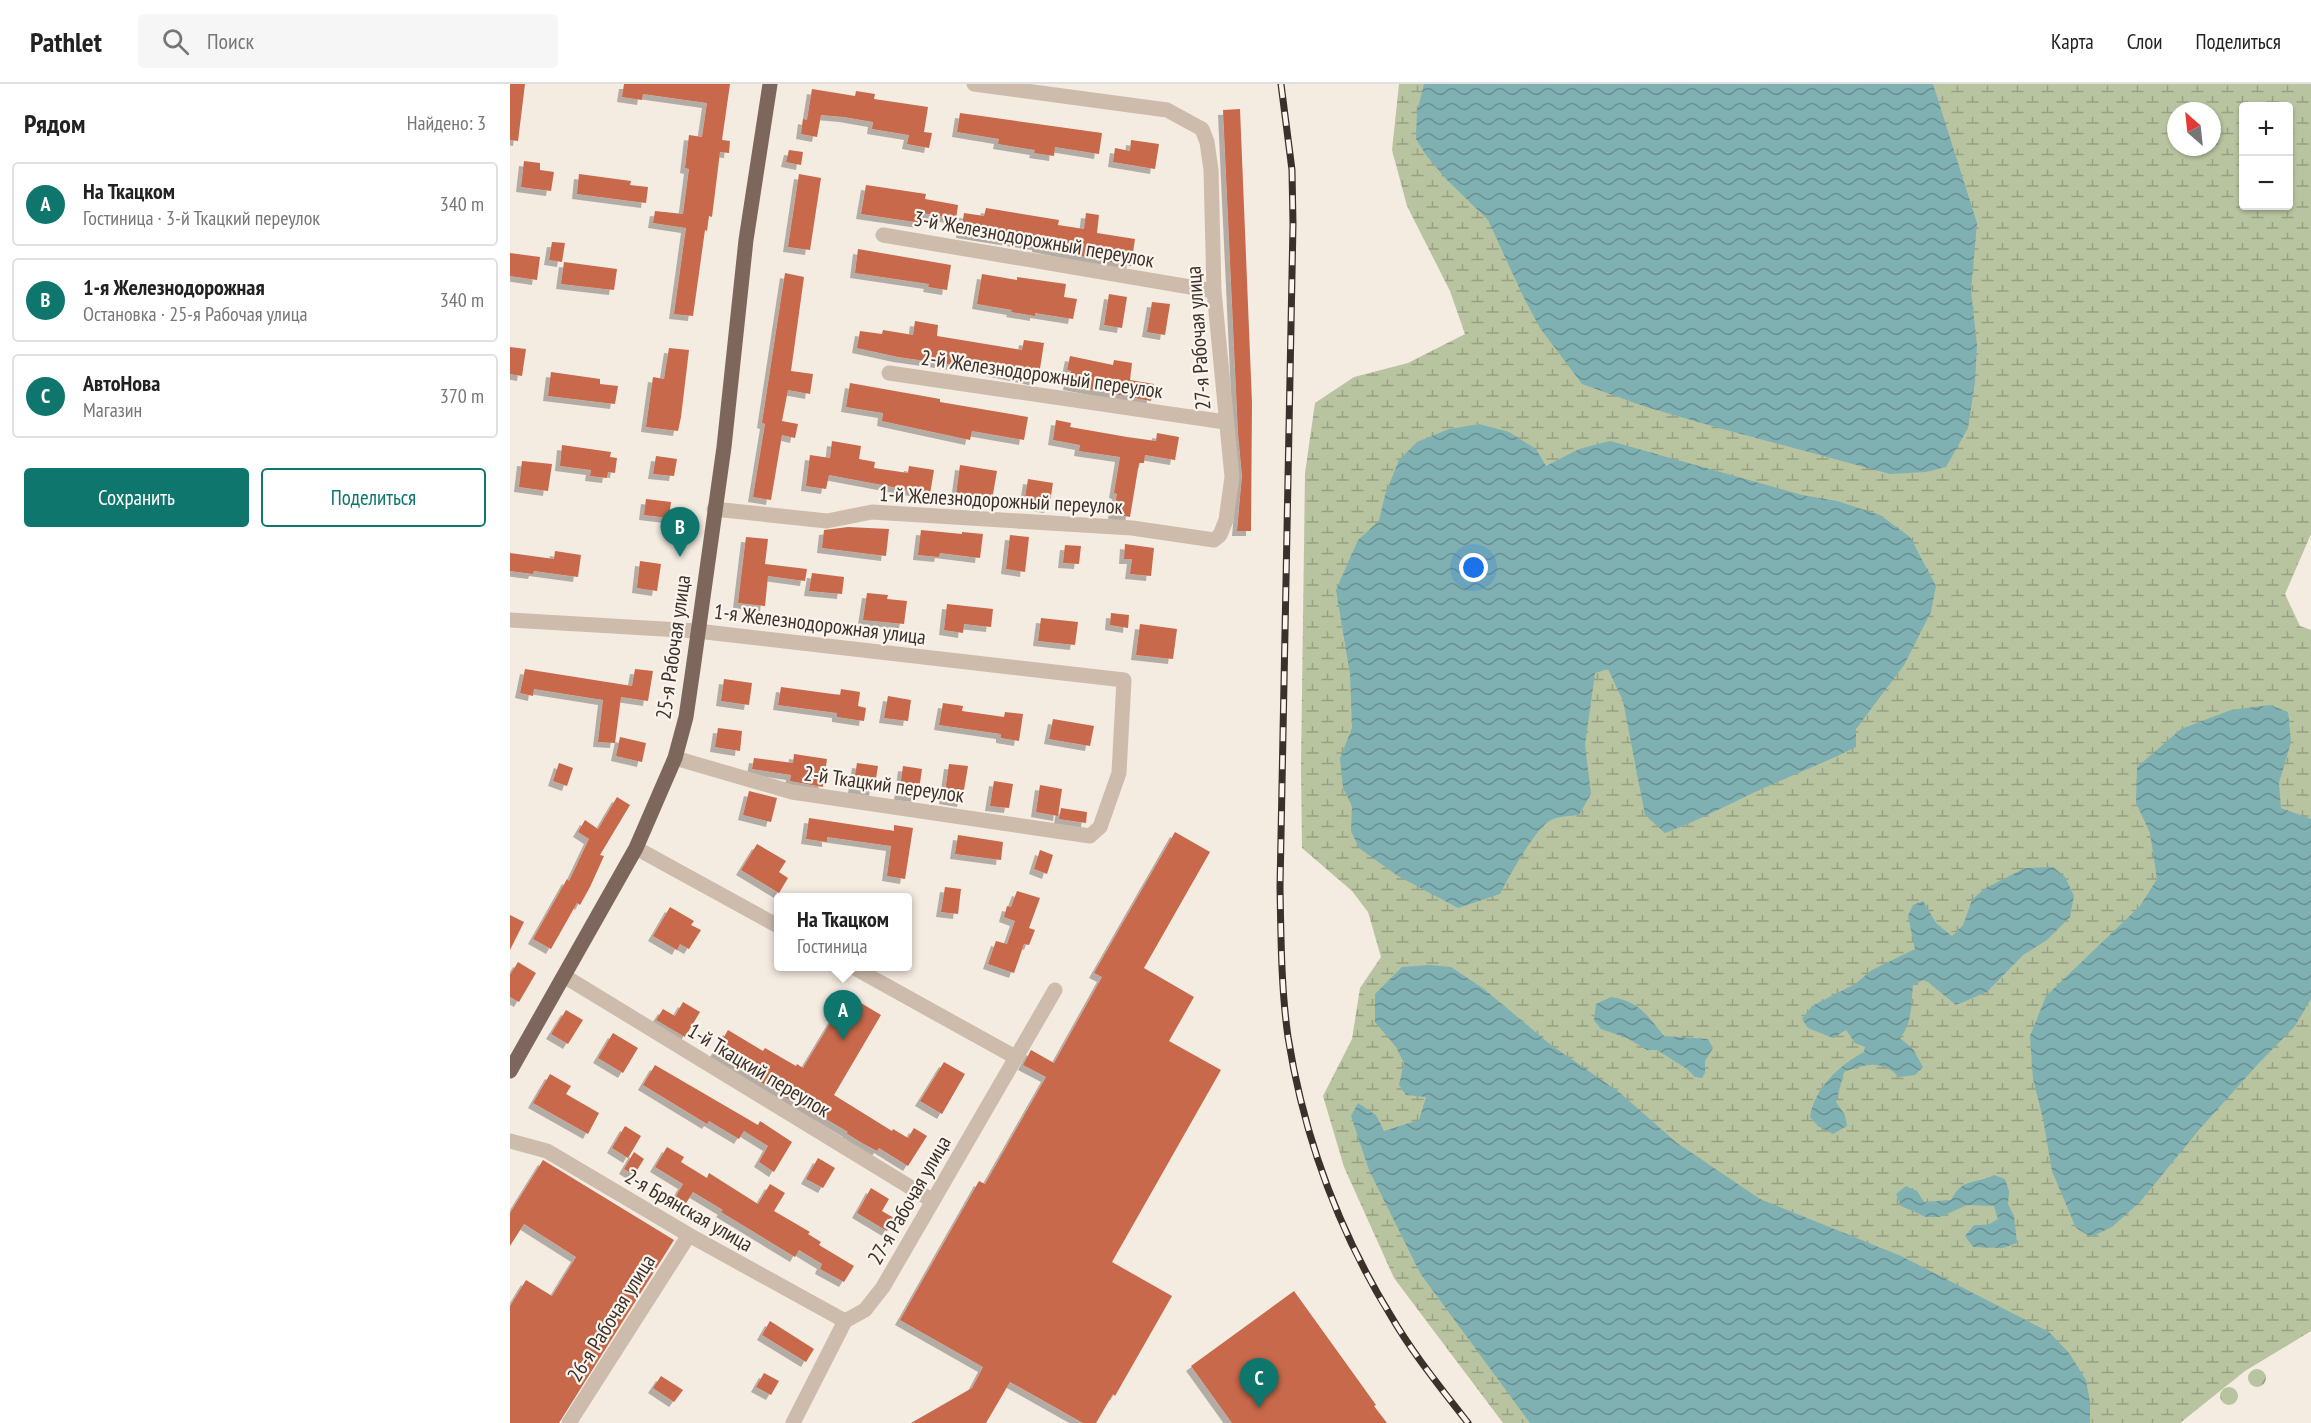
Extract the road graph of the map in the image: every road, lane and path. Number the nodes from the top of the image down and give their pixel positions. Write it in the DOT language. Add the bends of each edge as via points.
graph roads {
  1 [pos="770,84"];
  2 [pos="974,84"];
  3 [pos="883,235"];
  4 [pos="1214,291"];
  5 [pos="889,373"];
  6 [pos="1225,422"];
  7 [pos="714,508"];
  8 [pos="1214,540"];
  9 [pos="510,620"];
  10 [pos="697,631"];
  11 [pos="675,758"];
  12 [pos="1090,836"];
  13 [pos="636,848"];
  14 [pos="774,924"];
  15 [pos="860,971"];
  16 [pos="564,976"];
  17 [pos="1055,990"];
  18 [pos="1015,1057"];
  19 [pos="510,1071"];
  20 [pos="510,1141"];
  21 [pos="933,1201"];
  22 [pos="689,1235"];
  23 [pos="845,1321"];
  24 [pos="569,1423"];
  25 [pos="793,1423"];
  1 -- 7 [label="main road, 25-я Рабочая улица" via="746,240"];
  2 -- 4 [label="street, 27-я Рабочая улица" via="1167,110 1202,129 1210,170"];
  3 -- 4 [label="street, 3-й Железнодорожный переулок"];
  4 -- 6 [label="street, 27-я Рабочая улица"];
  5 -- 6 [label="street, 2-й Железнодорожный переулок"];
  6 -- 8 [label="street, 27-я Рабочая улица" via="1232,477 1226,520"];
  7 -- 8 [label="street, 1-й Железнодорожный переулок" via="828,521 872,512 1132,528"];
  7 -- 10 [label="main road, 25-я Рабочая улица"];
  9 -- 10 [label="street, 1-я Железнодорожная улица"];
  10 -- 11 [label="main road, 25-я Рабочая улица" via="686,717"];
  10 -- 12 [label="street, 1-я Железнодорожная улица" via="1124,680 1119,774 1100,827"];
  11 -- 12 [label="street, 2-й Ткацкий переулок" via="792,792"];
  11 -- 13 [label="main road, 25-я Рабочая улица"];
  13 -- 14 [label="street"];
  13 -- 16 [label="main road, 25-я Рабочая улица"];
  15 -- 18 [label="street"];
  16 -- 19 [label="main road, 25-я Рабочая улица"];
  16 -- 21 [label="street, 1-й Ткацкий переулок"];
  17 -- 18 [label="street, 27-я Рабочая улица"];
  18 -- 21 [label="street, 27-я Рабочая улица"];
  20 -- 22 [label="street, 2-я Брянская улица" via="547,1151"];
  21 -- 23 [label="street, 27-я Рабочая улица" via="883,1287 865,1310"];
  22 -- 23 [label="street, 2-я Брянская улица"];
  22 -- 24 [label="street, 26-я Рабочая улица"];
  23 -- 25 [label="street, 27-я Рабочая улица"];
}
